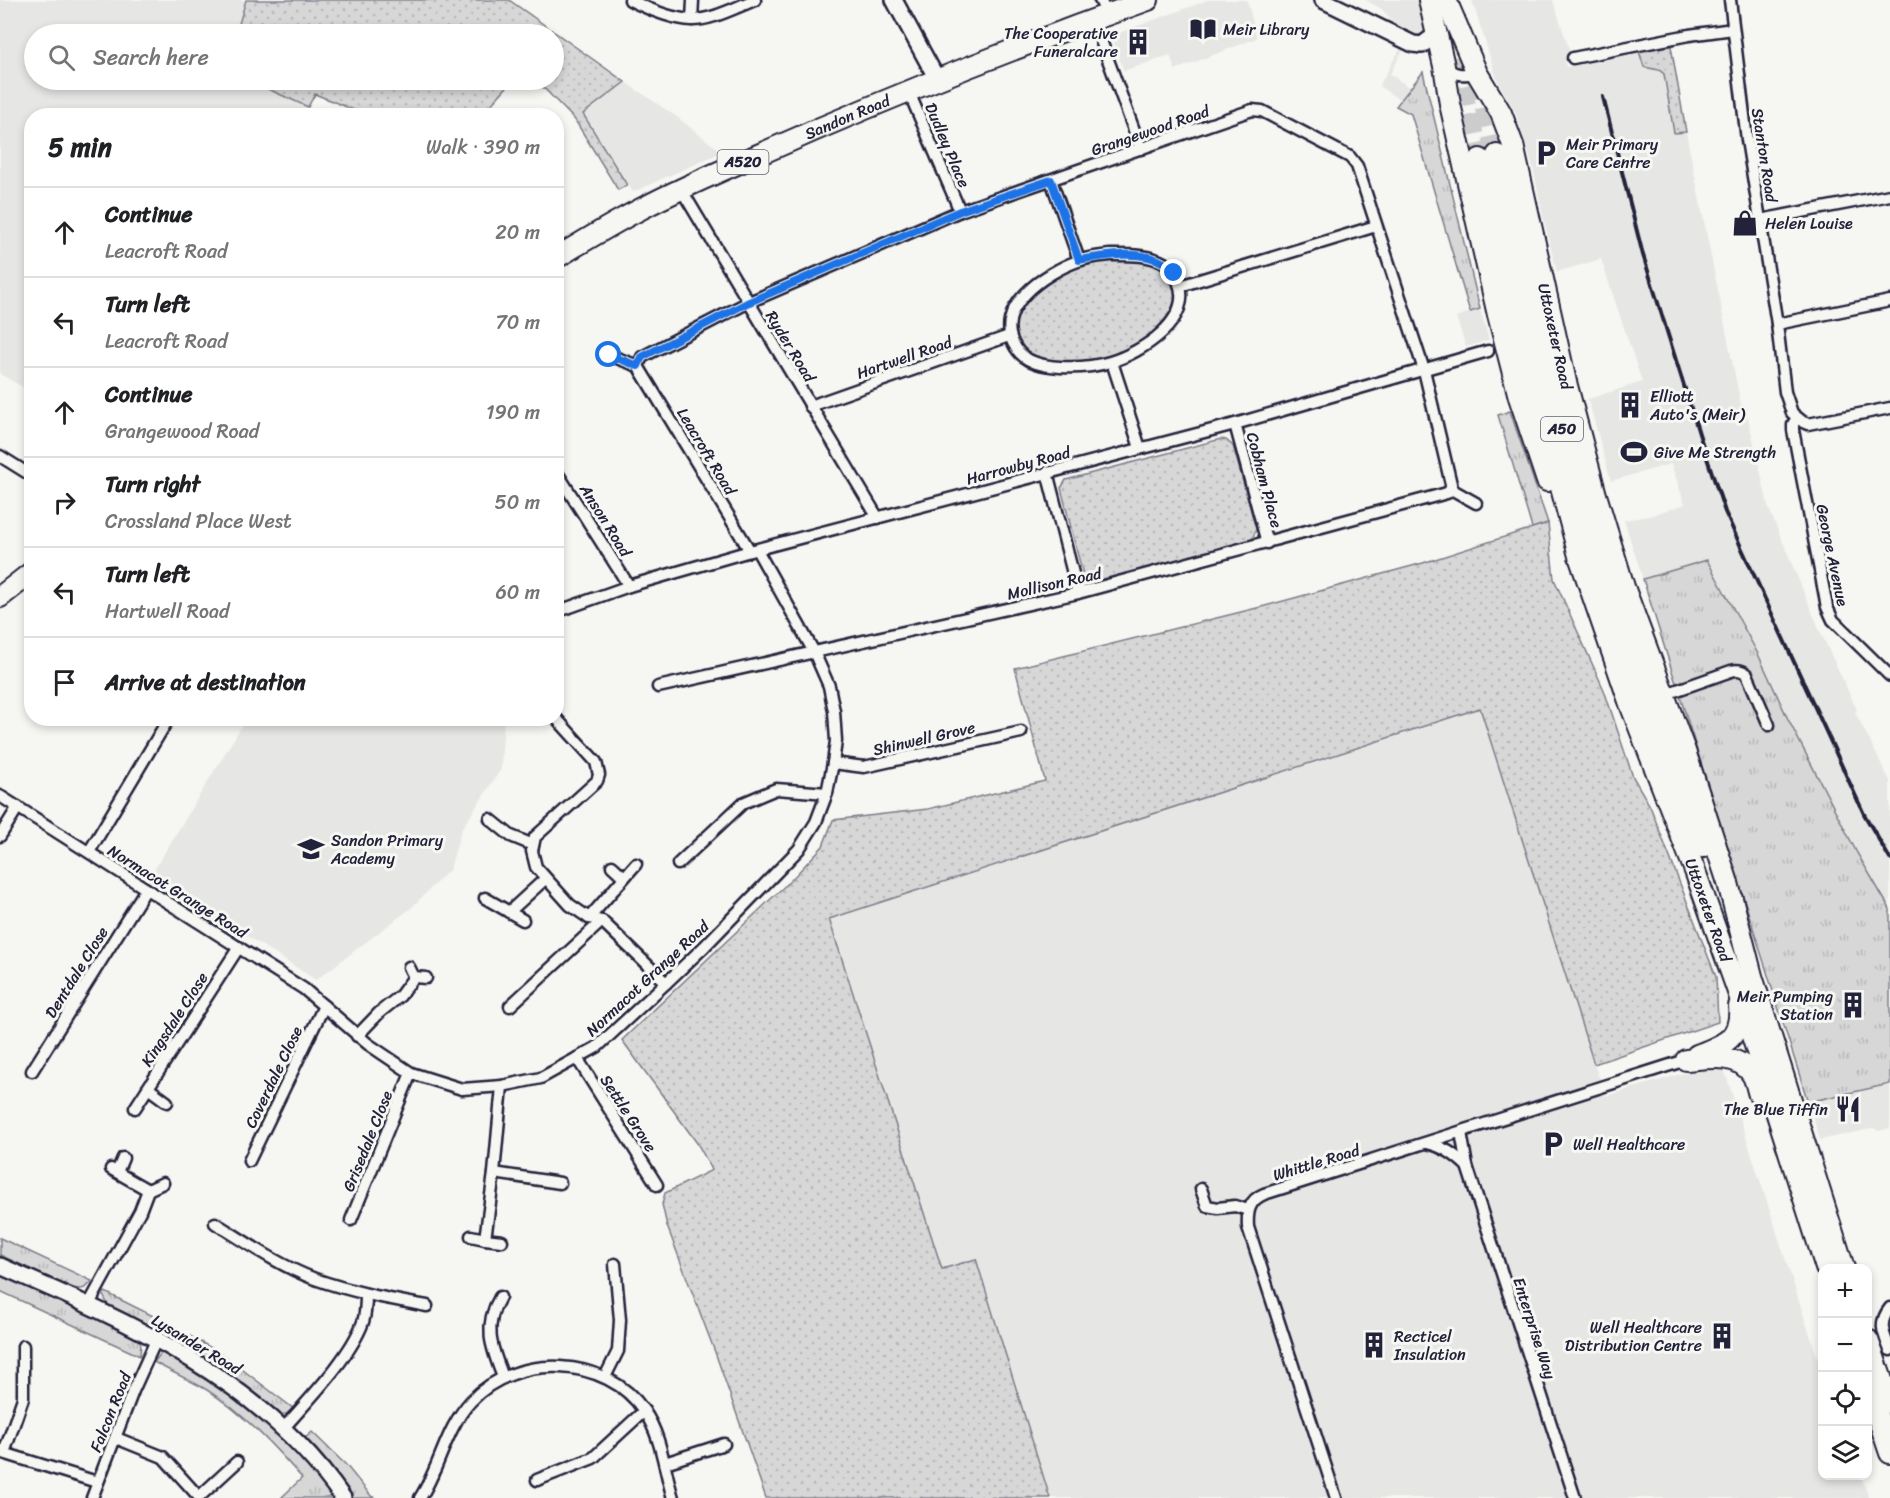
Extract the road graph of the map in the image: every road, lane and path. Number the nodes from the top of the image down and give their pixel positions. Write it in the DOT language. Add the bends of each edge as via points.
graph roads {
  1 [pos="630,0"];
  2 [pos="693,0"];
  3 [pos="755,0"];
  4 [pos="894,0"];
  5 [pos="1148,0"];
  6 [pos="1323,0"];
  7 [pos="1429,0"];
  8 [pos="1446,0"];
  9 [pos="1730,0"];
  10 [pos="1100,11"];
  11 [pos="693,20"];
  12 [pos="1733,29"];
  13 [pos="1438,33"];
  14 [pos="1573,58"];
  15 [pos="1444,66"];
  16 [pos="1477,73"];
  17 [pos="937,79"];
  18 [pos="908,90"];
  19 [pos="1140,149"];
  20 [pos="1051,180"];
  21 [pos="681,189"];
  22 [pos="1890,195"];
  23 [pos="960,211"];
  24 [pos="1760,220"];
  25 [pos="1376,226"];
  26 [pos="564,253"];
  27 [pos="1079,260"];
  28 [pos="1180,286"];
  29 [pos="1890,302"];
  30 [pos="747,303"];
  31 [pos="1777,324"];
  32 [pos="1009,336"];
  33 [pos="1488,351"];
  34 [pos="609,355"];
  35 [pos="1112,362"];
  36 [pos="638,366"];
  37 [pos="1424,370"];
  38 [pos="810,406"];
  39 [pos="1890,408"];
  40 [pos="1797,418"];
  41 [pos="1234,424"];
  42 [pos="1140,448"];
  43 [pos="0,456"];
  44 [pos="24,471"];
  45 [pos="1047,472"];
  46 [pos="564,484"];
  47 [pos="1451,489"];
  48 [pos="1476,503"];
  49 [pos="878,518"];
  50 [pos="1267,543"];
  51 [pos="754,550"];
  52 [pos="1579,556"];
  53 [pos="24,578"];
  54 [pos="629,586"];
  55 [pos="1078,593"];
  56 [pos="0,597"];
  57 [pos="564,609"];
  58 [pos="814,652"];
  59 [pos="1890,676"];
  60 [pos="658,687"];
  61 [pos="1666,702"];
  62 [pos="1769,725"];
  63 [pos="161,726"];
  64 [pos="563,726"];
  65 [pos="1021,732"];
  66 [pos="833,763"];
  67 [pos="827,793"];
  68 [pos="0,796"];
  69 [pos="18,807"];
  70 [pos="490,819"];
  71 [pos="0,836"];
  72 [pos="534,845"];
  73 [pos="89,852"];
  74 [pos="636,864"];
  75 [pos="678,864"];
  76 [pos="612,866"];
  77 [pos="624,877"];
  78 [pos="545,879"];
  79 [pos="146,889"];
  80 [pos="485,898"];
  81 [pos="509,912"];
  82 [pos="589,918"];
  83 [pos="523,920"];
  84 [pos="602,921"];
  85 [pos="239,947"];
  86 [pos="1752,976"];
  87 [pos="426,978"];
  88 [pos="666,983"];
  89 [pos="1738,992"];
  90 [pos="324,1006"];
  91 [pos="510,1006"];
  92 [pos="357,1035"];
  93 [pos="577,1058"];
  94 [pos="1686,1060"];
  95 [pos="32,1071"];
  96 [pos="411,1073"];
  97 [pos="502,1086"];
  98 [pos="148,1088"];
  99 [pos="167,1102"];
  100 [pos="135,1108"];
  101 [pos="1461,1132"];
  102 [pos="1427,1143"];
  103 [pos="123,1158"];
  104 [pos="249,1161"];
  105 [pos="1467,1166"];
  106 [pos="494,1173"];
  107 [pos="163,1183"];
  108 [pos="560,1183"];
  109 [pos="657,1185"];
  110 [pos="1201,1189"];
  111 [pos="148,1191"];
  112 [pos="1248,1210"];
  113 [pos="351,1220"];
  114 [pos="215,1222"];
  115 [pos="471,1236"];
  116 [pos="485,1239"];
  117 [pos="502,1241"];
  118 [pos="1817,1241"];
  119 [pos="615,1264"];
  120 [pos="1824,1264"];
  121 [pos="1842,1264"];
  122 [pos="0,1266"];
  123 [pos="366,1294"];
  124 [pos="500,1297"];
  125 [pos="88,1306"];
  126 [pos="427,1306"];
  127 [pos="1890,1308"];
  128 [pos="157,1338"];
  129 [pos="23,1346"];
  130 [pos="1890,1350"];
  131 [pos="1872,1351"];
  132 [pos="503,1377"];
  133 [pos="605,1377"];
  134 [pos="1872,1400"];
  135 [pos="1890,1403"];
  136 [pos="644,1411"];
  137 [pos="283,1430"];
  138 [pos="116,1438"];
  139 [pos="724,1444"];
  140 [pos="2,1453"];
  141 [pos="1890,1453"];
  142 [pos="237,1462"];
  143 [pos="665,1463"];
  144 [pos="537,1480"];
  145 [pos="98,1482"];
  146 [pos="199,1497"];
  147 [pos="92,1498"];
  148 [pos="343,1498"];
  149 [pos="420,1498"];
  150 [pos="673,1498"];
  151 [pos="1336,1498"];
  152 [pos="1575,1498"];
  1 -- 11 [label="street" via="652,11"];
  2 -- 11 [label="street"];
  3 -- 11 [label="street"];
  4 -- 17 [label="street"];
  5 -- 10 [label="highway, Sandon Road / A520"];
  6 -- 13 [label="street" via="1413,44 1422,45"];
  7 -- 13 [label="highway"];
  8 -- 16 [label="highway, Uttoxeter Road"];
  9 -- 12 [label="street, Stanton Road"];
  10 -- 17 [label="highway, Sandon Road / A520"];
  10 -- 19 [label="street"];
  12 -- 14 [label="street"];
  12 -- 24 [label="street, Stanton Road"];
  13 -- 15 [label="highway"];
  15 -- 16 [label="street" via="1459,76"];
  15 -- 52 [label="highway" via="1519,397 1541,466"];
  16 -- 61 [label="highway, Uttoxeter Road" via="1505,122 1513,145 1584,452 1624,587"];
  17 -- 18 [label="highway, Sandon Road / A520"];
  18 -- 21 [label="highway, Sandon Road / A520"];
  18 -- 23 [label="street, Dudley Place"];
  19 -- 20 [label="street, Grangewood Road"];
  19 -- 25 [label="street, Grangewood Road" via="1252,110 1262,111 1350,157 1357,166"];
  20 -- 23 [label="street, Grangewood Road"];
  20 -- 27 [label="street"];
  21 -- 26 [label="highway, Sandon Road / A520"];
  21 -- 30 [label="street, Ryder Road"];
  22 -- 24 [label="street"];
  23 -- 30 [label="street, Grangewood Road"];
  24 -- 31 [label="street, Stanton Road"];
  25 -- 28 [label="street"];
  25 -- 37 [label="street, Grangewood Road"];
  27 -- 28 [label="street" via="1110,255 1151,258 1174,273"];
  27 -- 32 [label="street" via="1051,274 1025,295 1011,314"];
  28 -- 35 [label="street" via="1181,303 1168,326 1144,346"];
  29 -- 31 [label="street"];
  30 -- 36 [label="street" via="642,357"];
  30 -- 38 [label="street, Ryder Road"];
  31 -- 40 [label="street, Stanton Road" via="1785,392"];
  32 -- 35 [label="street" via="1017,351 1038,364 1085,368"];
  32 -- 38 [label="street, Hartwell Road"];
  33 -- 37 [label="street, Harrowby Road"];
  34 -- 36 [label="street"];
  35 -- 42 [label="street"];
  36 -- 51 [label="street, Leacroft Road"];
  37 -- 41 [label="street, Harrowby Road"];
  37 -- 47 [label="street"];
  38 -- 49 [label="street, Ryder Road"];
  39 -- 40 [label="street" via="1808,424"];
  40 -- 59 [label="street, George Avenue" via="1793,430 1827,607 1833,620"];
  41 -- 42 [label="street, Harrowby Road"];
  41 -- 50 [label="street, Cobham Place"];
  42 -- 45 [label="street, Harrowby Road"];
  43 -- 44 [label="street"];
  45 -- 49 [label="street, Harrowby Road"];
  45 -- 55 [label="street"];
  46 -- 54 [label="street, Anson Road"];
  47 -- 48 [label="street"];
  47 -- 50 [label="street, Mollison Road"];
  49 -- 51 [label="street, Harrowby Road"];
  50 -- 55 [label="street, Mollison Road"];
  51 -- 54 [label="street, Harrowby Road"];
  51 -- 58 [label="street, Normacot Grange Road"];
  52 -- 86 [label="highway, A50" via="1524,346 1489,157 1595,555 1645,698"];
  52 -- 89 [label="highway, Uttoxeter Road / A50"];
  53 -- 56 [label="highway"];
  54 -- 57 [label="street, Harrowby Road"];
  55 -- 58 [label="street, Mollison Road"];
  58 -- 60 [label="street, Mollison Road"];
  58 -- 66 [label="street, Normacot Grange Road" via="834,711"];
  61 -- 62 [label="street" via="1738,669 1747,674"];
  61 -- 86 [label="highway, Uttoxeter Road" via="1728,883"];
  63 -- 73 [label="street"];
  64 -- 72 [label="street" via="596,762 599,775 535,837"];
  65 -- 66 [label="street, Shinwell Grove" via="864,767"];
  66 -- 67 [label="street, Normacot Grange Road"];
  67 -- 75 [label="street" via="776,789 743,803"];
  67 -- 88 [label="street, Normacot Grange Road" via="816,822 799,849"];
  68 -- 69 [label="street, Normacot Grange Road"];
  69 -- 71 [label="street"];
  69 -- 73 [label="street, Normacot Grange Road"];
  70 -- 72 [label="street" via="511,836"];
  72 -- 78 [label="street" via="536,867"];
  73 -- 79 [label="street, Normacot Grange Road"];
  74 -- 77 [label="street"];
  76 -- 77 [label="street"];
  77 -- 82 [label="street"];
  78 -- 81 [label="street"];
  78 -- 82 [label="street"];
  79 -- 85 [label="street, Normacot Grange Road"];
  79 -- 95 [label="street, Dentdale Close"];
  80 -- 81 [label="street"];
  81 -- 83 [label="street"];
  82 -- 84 [label="street"];
  84 -- 88 [label="street"];
  84 -- 91 [label="street"];
  85 -- 90 [label="street, Normacot Grange Road"];
  85 -- 98 [label="street, Kingsdale Close"];
  86 -- 121 [label="highway, Uttoxeter Road / A50"];
  87 -- 92 [label="street" via="411,972 400,996"];
  88 -- 93 [label="street, Normacot Grange Road" via="597,1047"];
  89 -- 94 [label="highway" via="1740,1017 1733,1036"];
  89 -- 118 [label="highway, Uttoxeter Road / A50"];
  90 -- 92 [label="street, Normacot Grange Road"];
  90 -- 104 [label="street, Coverdale Close"];
  92 -- 96 [label="street, Normacot Grange Road"];
  93 -- 97 [label="street, Normacot Grange Road" via="541,1078"];
  93 -- 109 [label="street, Settle Grove"];
  94 -- 101 [label="street, Whittle Road"];
  94 -- 118 [label="highway" via="1732,1059 1744,1065 1753,1077"];
  96 -- 97 [label="street, Normacot Grange Road" via="462,1089"];
  96 -- 113 [label="street, Grisedale Close"];
  97 -- 106 [label="street"];
  98 -- 99 [label="street"];
  98 -- 100 [label="street, Kingsdale Close"];
  101 -- 102 [label="street, Whittle Road"];
  101 -- 105 [label="street, Enterprise Way"];
  102 -- 105 [label="street" via="1442,1147"];
  102 -- 112 [label="street, Whittle Road" via="1264,1194"];
  103 -- 111 [label="street" via="114,1171"];
  105 -- 152 [label="street, Enterprise Way"];
  106 -- 108 [label="street"];
  106 -- 116 [label="street"];
  107 -- 111 [label="street"];
  110 -- 112 [label="street" via="1207,1206"];
  111 -- 125 [label="street"];
  112 -- 151 [label="street" via="1248,1227"];
  114 -- 123 [label="street" via="262,1253 313,1278"];
  115 -- 116 [label="street"];
  116 -- 117 [label="street"];
  118 -- 120 [label="highway, Uttoxeter Road / A50"];
  119 -- 133 [label="street" via="620,1320 618,1351"];
  122 -- 125 [label="street, Lysander Road"];
  123 -- 126 [label="street"];
  123 -- 137 [label="street" via="364,1320 356,1338"];
  124 -- 132 [label="street" via="490,1324 492,1349"];
  125 -- 128 [label="street, Lysander Road"];
  127 -- 130 [label="street" via="1882,1323"];
  128 -- 137 [label="street, Lysander Road" via="233,1386"];
  128 -- 138 [label="street, Falcon Road"];
  129 -- 140 [label="street" via="23,1398"];
  131 -- 135 [label="highway"];
  132 -- 133 [label="street" via="547,1366 574,1367"];
  132 -- 149 [label="street" via="471,1401 449,1434 431,1481"];
  133 -- 136 [label="street" via="632,1396"];
  134 -- 141 [label="highway"];
  136 -- 143 [label="street"];
  136 -- 144 [label="street" via="593,1458"];
  137 -- 148 [label="street, Lysander Road"];
  138 -- 145 [label="street, Falcon Road"];
  138 -- 146 [label="street" via="163,1457"];
  139 -- 143 [label="street"];
  140 -- 145 [label="street"];
  142 -- 146 [label="street"];
  143 -- 150 [label="street"];
  145 -- 147 [label="street, Falcon Road"];
}
